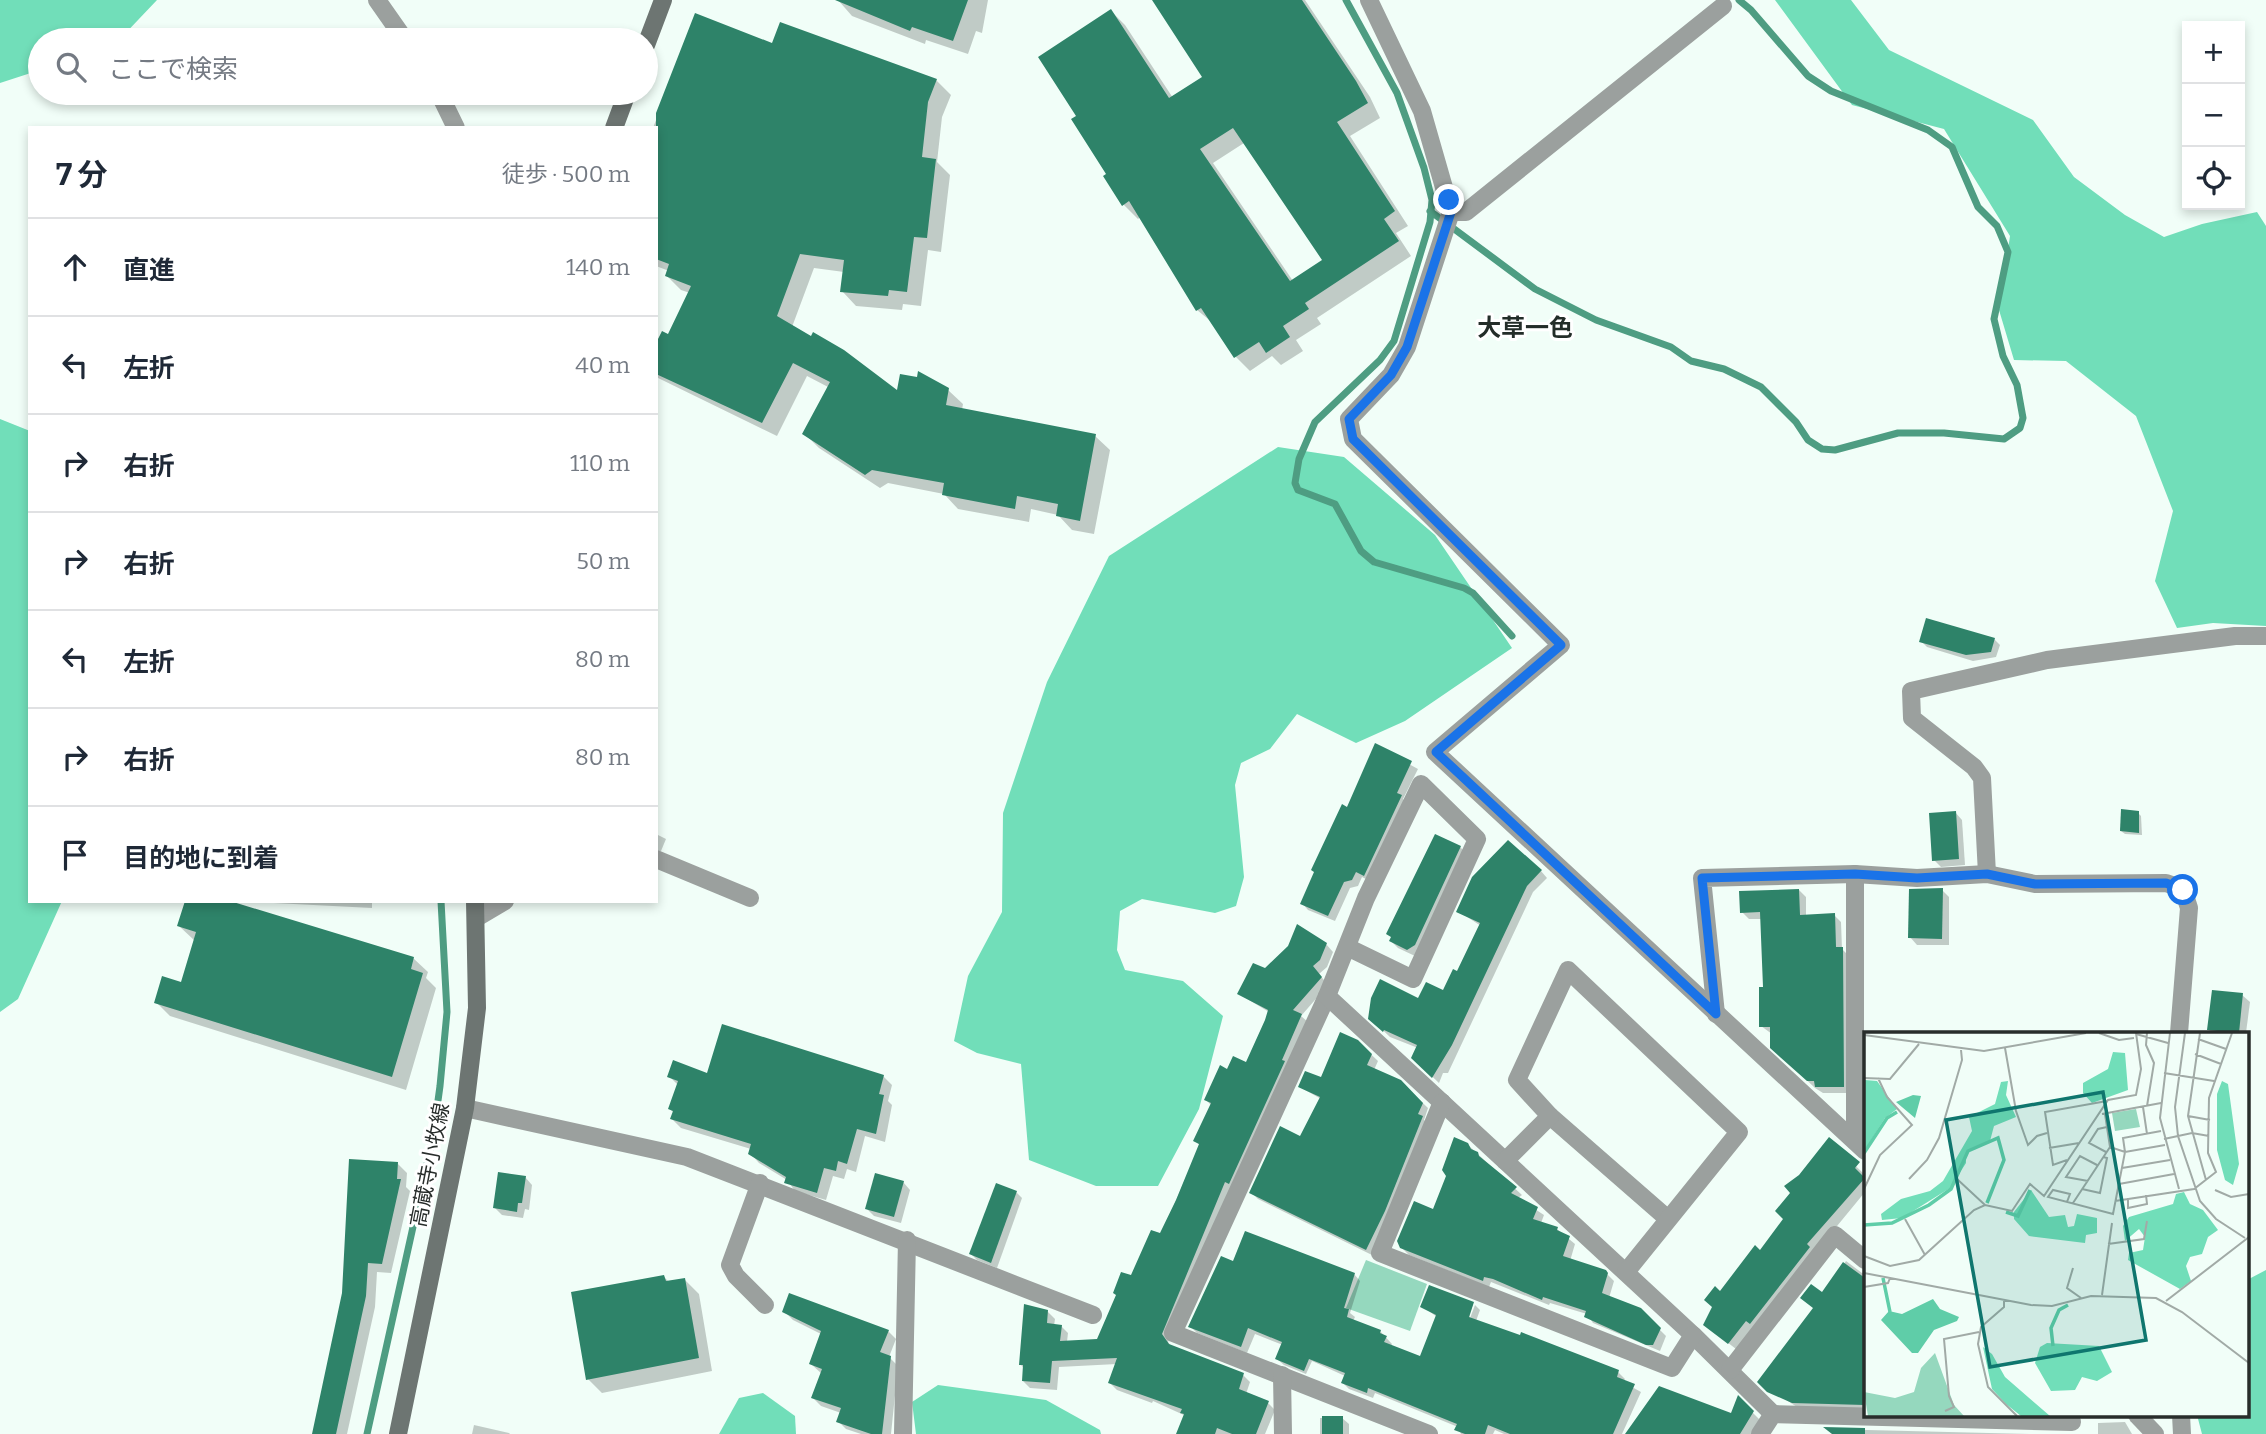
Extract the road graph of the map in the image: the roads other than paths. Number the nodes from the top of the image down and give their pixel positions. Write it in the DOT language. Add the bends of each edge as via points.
graph roads {
  1 [pos="377,0"];
  2 [pos="663,0"];
  3 [pos="1369,0"];
  4 [pos="1723,6"];
  5 [pos="397,28"];
  6 [pos="652,28"];
  7 [pos="445,105"];
  8 [pos="623,105"];
  9 [pos="455,126"];
  10 [pos="615,126"];
  11 [pos="1451,212"];
  12 [pos="2266,636"];
  13 [pos="658,860"];
  14 [pos="1855,874"];
  15 [pos="1987,874"];
  16 [pos="750,898"];
  17 [pos="498,903"];
  18 [pos="476,909"];
  19 [pos="1347,947"];
  20 [pos="1327,996"];
  21 [pos="1716,1014"];
  22 [pos="2179,1032"];
  23 [pos="1441,1102"];
  24 [pos="466,1108"];
  25 [pos="1550,1116"];
  26 [pos="1860,1146"];
  27 [pos="1506,1161"];
  28 [pos="760,1183"];
  29 [pos="1668,1219"];
  30 [pos="907,1240"];
  31 [pos="1864,1259"];
  32 [pos="1626,1272"];
  33 [pos="765,1305"];
  34 [pos="1093,1315"];
  35 [pos="1693,1335"];
  36 [pos="1730,1370"];
  37 [pos="1282,1375"];
  38 [pos="1773,1414"];
  39 [pos="1864,1416"];
  40 [pos="1890,1416"];
  41 [pos="2138,1416"];
  42 [pos="2181,1416"];
  43 [pos="1949,1417"];
  44 [pos="2072,1423"];
  45 [pos="1427,1433"];
  46 [pos="398,1434"];
  47 [pos="903,1434"];
  48 [pos="1283,1434"];
  49 [pos="1760,1434"];
  50 [pos="2155,1434"];
  51 [pos="2182,1434"];
  1 -- 5 [label="street"];
  2 -- 6 [label="main road"];
  3 -- 11 [label="street" via="1422,111"];
  4 -- 11 [label="street" via="1466,212"];
  7 -- 9 [label="street"];
  8 -- 10 [label="main road"];
  11 -- 21 [label="street" via="1407,347 1391,375 1349,419 1353,439 1561,645 1436,752"];
  12 -- 15 [label="street" via="2047,660 1911,691 1912,718 1982,778"];
  13 -- 16 [label="street"];
  14 -- 15 [label="street" via="1917,878"];
  14 -- 21 [label="street" via="1702,878"];
  14 -- 26 [label="street"];
  15 -- 22 [label="street" via="2035,884 2166,883 2183,890 2189,908"];
  17 -- 18 [label="street"];
  18 -- 24 [label="main road, 高蔵寺小牧線" via="477,1008"];
  19 -- 19 [label="street" via="1413,979 1471,851 1476,839 1420,784"];
  19 -- 20 [label="street"];
  20 -- 23 [label="street"];
  20 -- 37 [label="street" via="1173,1334"];
  21 -- 26 [label="street"];
  23 -- 27 [label="street"];
  23 -- 35 [label="street" via="1380,1253 1672,1368"];
  24 -- 28 [label="street" via="687,1157"];
  24 -- 46 [label="main road, 高蔵寺小牧線"];
  25 -- 27 [label="street"];
  25 -- 29 [label="street"];
  25 -- 29 [label="street" via="1517,1080 1568,970 1739,1132"];
  27 -- 32 [label="street"];
  28 -- 30 [label="street"];
  28 -- 33 [label="street" via="730,1265"];
  29 -- 32 [label="street"];
  30 -- 34 [label="street"];
  30 -- 47 [label="street"];
  31 -- 36 [label="street" via="1835,1234"];
  32 -- 35 [label="street"];
  35 -- 36 [label="street"];
  36 -- 38 [label="street"];
  37 -- 45 [label="street"];
  37 -- 48 [label="street"];
  38 -- 39 [label="street"];
  38 -- 49 [label="street"];
  40 -- 43 [label="street"];
  41 -- 50 [label="street"];
  42 -- 51 [label="street"];
  43 -- 44 [label="street"];
}
